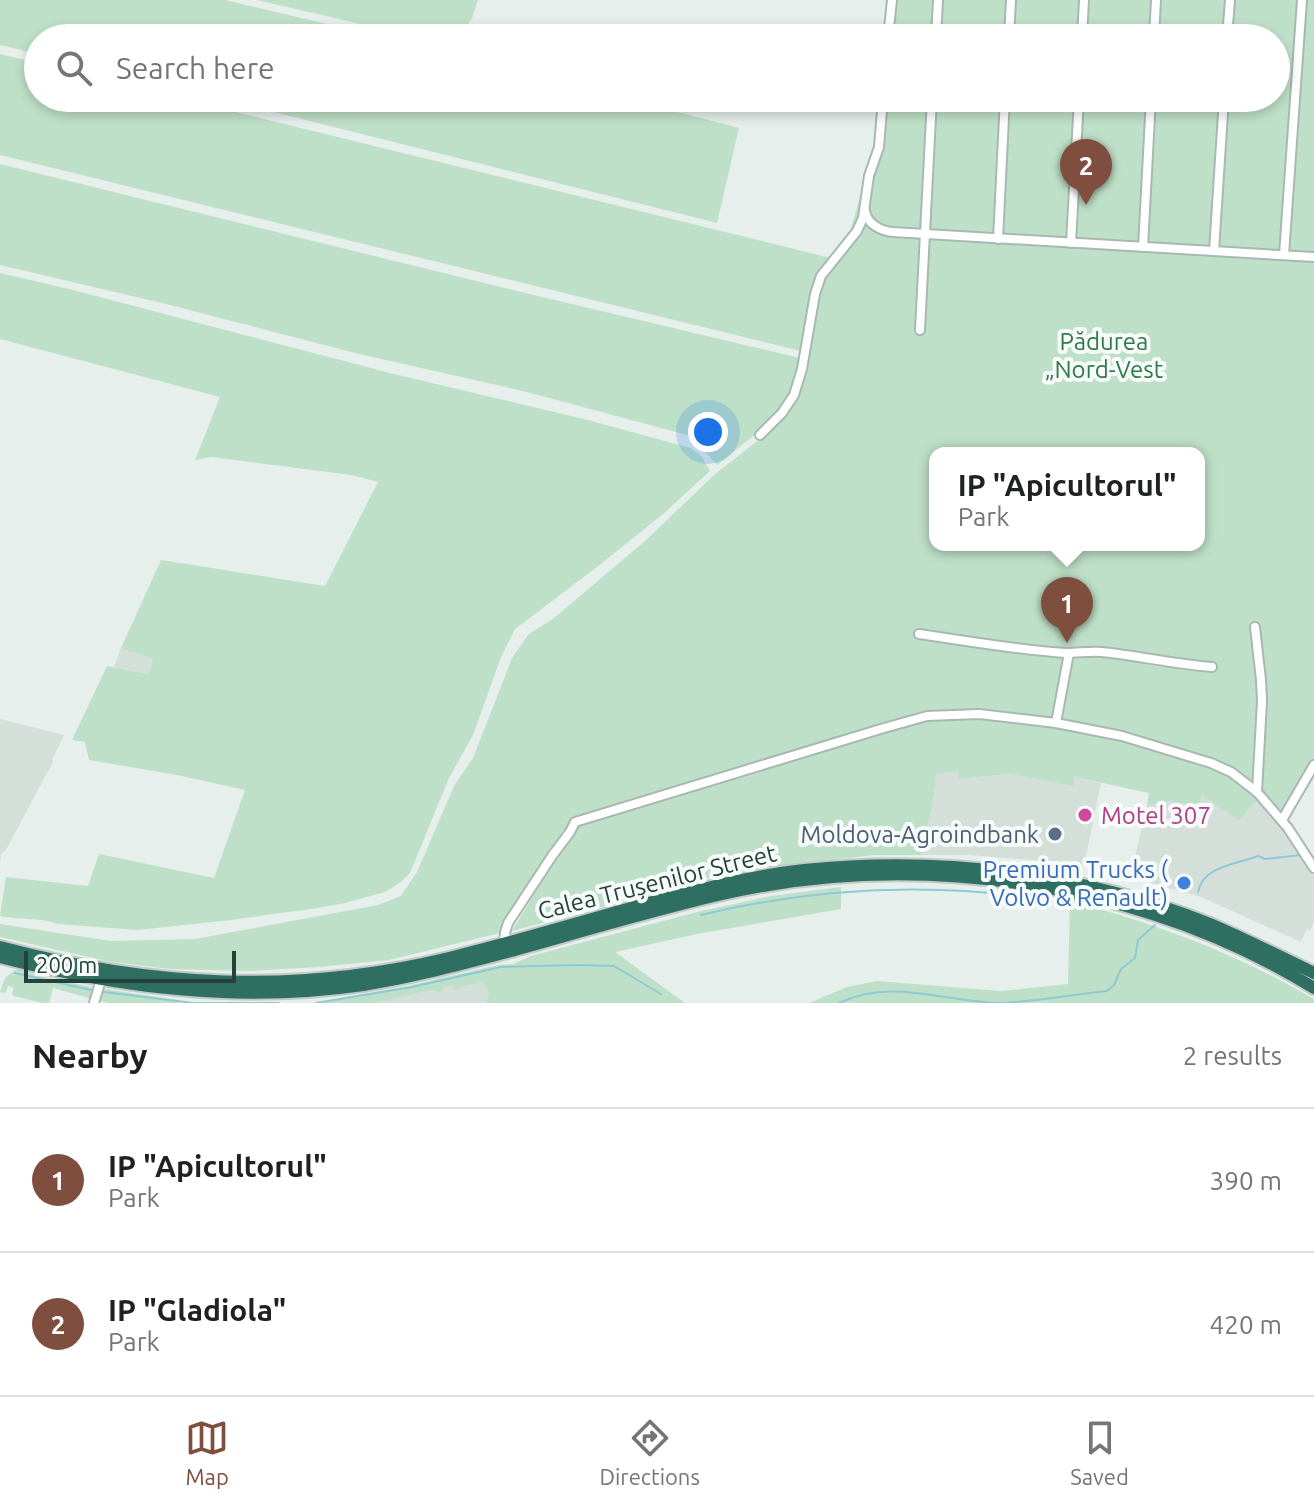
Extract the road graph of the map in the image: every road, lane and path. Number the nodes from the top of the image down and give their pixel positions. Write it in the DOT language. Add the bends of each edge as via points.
graph roads {
  1 [pos="892,0"];
  2 [pos="938,0"];
  3 [pos="1011,0"];
  4 [pos="1084,0"];
  5 [pos="1156,0"];
  6 [pos="1230,0"];
  7 [pos="1302,0"];
  8 [pos="889,24"];
  9 [pos="937,24"];
  10 [pos="1010,24"];
  11 [pos="1083,24"];
  12 [pos="1155,24"];
  13 [pos="1228,24"];
  14 [pos="882,112"];
  15 [pos="931,112"];
  16 [pos="1004,112"];
  17 [pos="1078,112"];
  18 [pos="1150,112"];
  19 [pos="1223,112"];
  20 [pos="865,211"];
  21 [pos="925,234"];
  22 [pos="998,239"];
  23 [pos="1071,243"];
  24 [pos="1143,247"];
  25 [pos="1214,251"];
  26 [pos="1284,255"];
  27 [pos="1314,257"];
  28 [pos="920,330"];
  29 [pos="760,435"];
  30 [pos="1255,627"];
  31 [pos="919,634"];
  32 [pos="1069,653"];
  33 [pos="1212,667"];
  34 [pos="1056,723"];
  35 [pos="1314,765"];
  36 [pos="1257,792"];
  37 [pos="1282,820"];
  38 [pos="1313,867"];
  39 [pos="504,943"];
  40 [pos="0,947"];
  41 [pos="0,957"];
  42 [pos="1314,973"];
  43 [pos="101,980"];
  44 [pos="1314,988"];
  45 [pos="94,1003"];
  1 -- 8 [label="street"];
  2 -- 9 [label="street"];
  3 -- 10 [label="street"];
  4 -- 11 [label="street"];
  5 -- 12 [label="street"];
  6 -- 13 [label="street"];
  7 -- 26 [label="street"];
  14 -- 20 [label="street"];
  15 -- 21 [label="street"];
  16 -- 22 [label="street"];
  17 -- 23 [label="street"];
  18 -- 24 [label="street"];
  19 -- 25 [label="street"];
  20 -- 21 [label="street" via="885,231"];
  20 -- 29 [label="street" via="857,231 821,276 794,395"];
  21 -- 22 [label="street"];
  21 -- 28 [label="street"];
  22 -- 23 [label="street"];
  23 -- 24 [label="street"];
  24 -- 25 [label="street"];
  25 -- 26 [label="street"];
  26 -- 27 [label="street"];
  30 -- 36 [label="street" via="1262,701"];
  31 -- 32 [label="street"];
  32 -- 33 [label="street" via="1102,652"];
  32 -- 34 [label="street"];
  34 -- 36 [label="street" via="1200,759 1231,772"];
  34 -- 39 [label="street" via="979,714 927,716 575,822 508,923"];
  35 -- 37 [label="street"];
  36 -- 37 [label="street"];
  37 -- 38 [label="street"];
  39 -- 40 [label="highway, Calea Trușenilor Street" via="369,974 249,982 104,971"];
  39 -- 42 [label="highway, Calea Trușenilor Street" via="737,881 802,870 912,865 1004,872 1105,891 1207,923"];
  41 -- 43 [label="highway, Calea Trușenilor Street"];
  43 -- 44 [label="highway, Calea Trușenilor Street" via="244,993 361,985 750,888 907,875 981,878 1106,901 1233,945"];
  43 -- 45 [label="street"];
}
